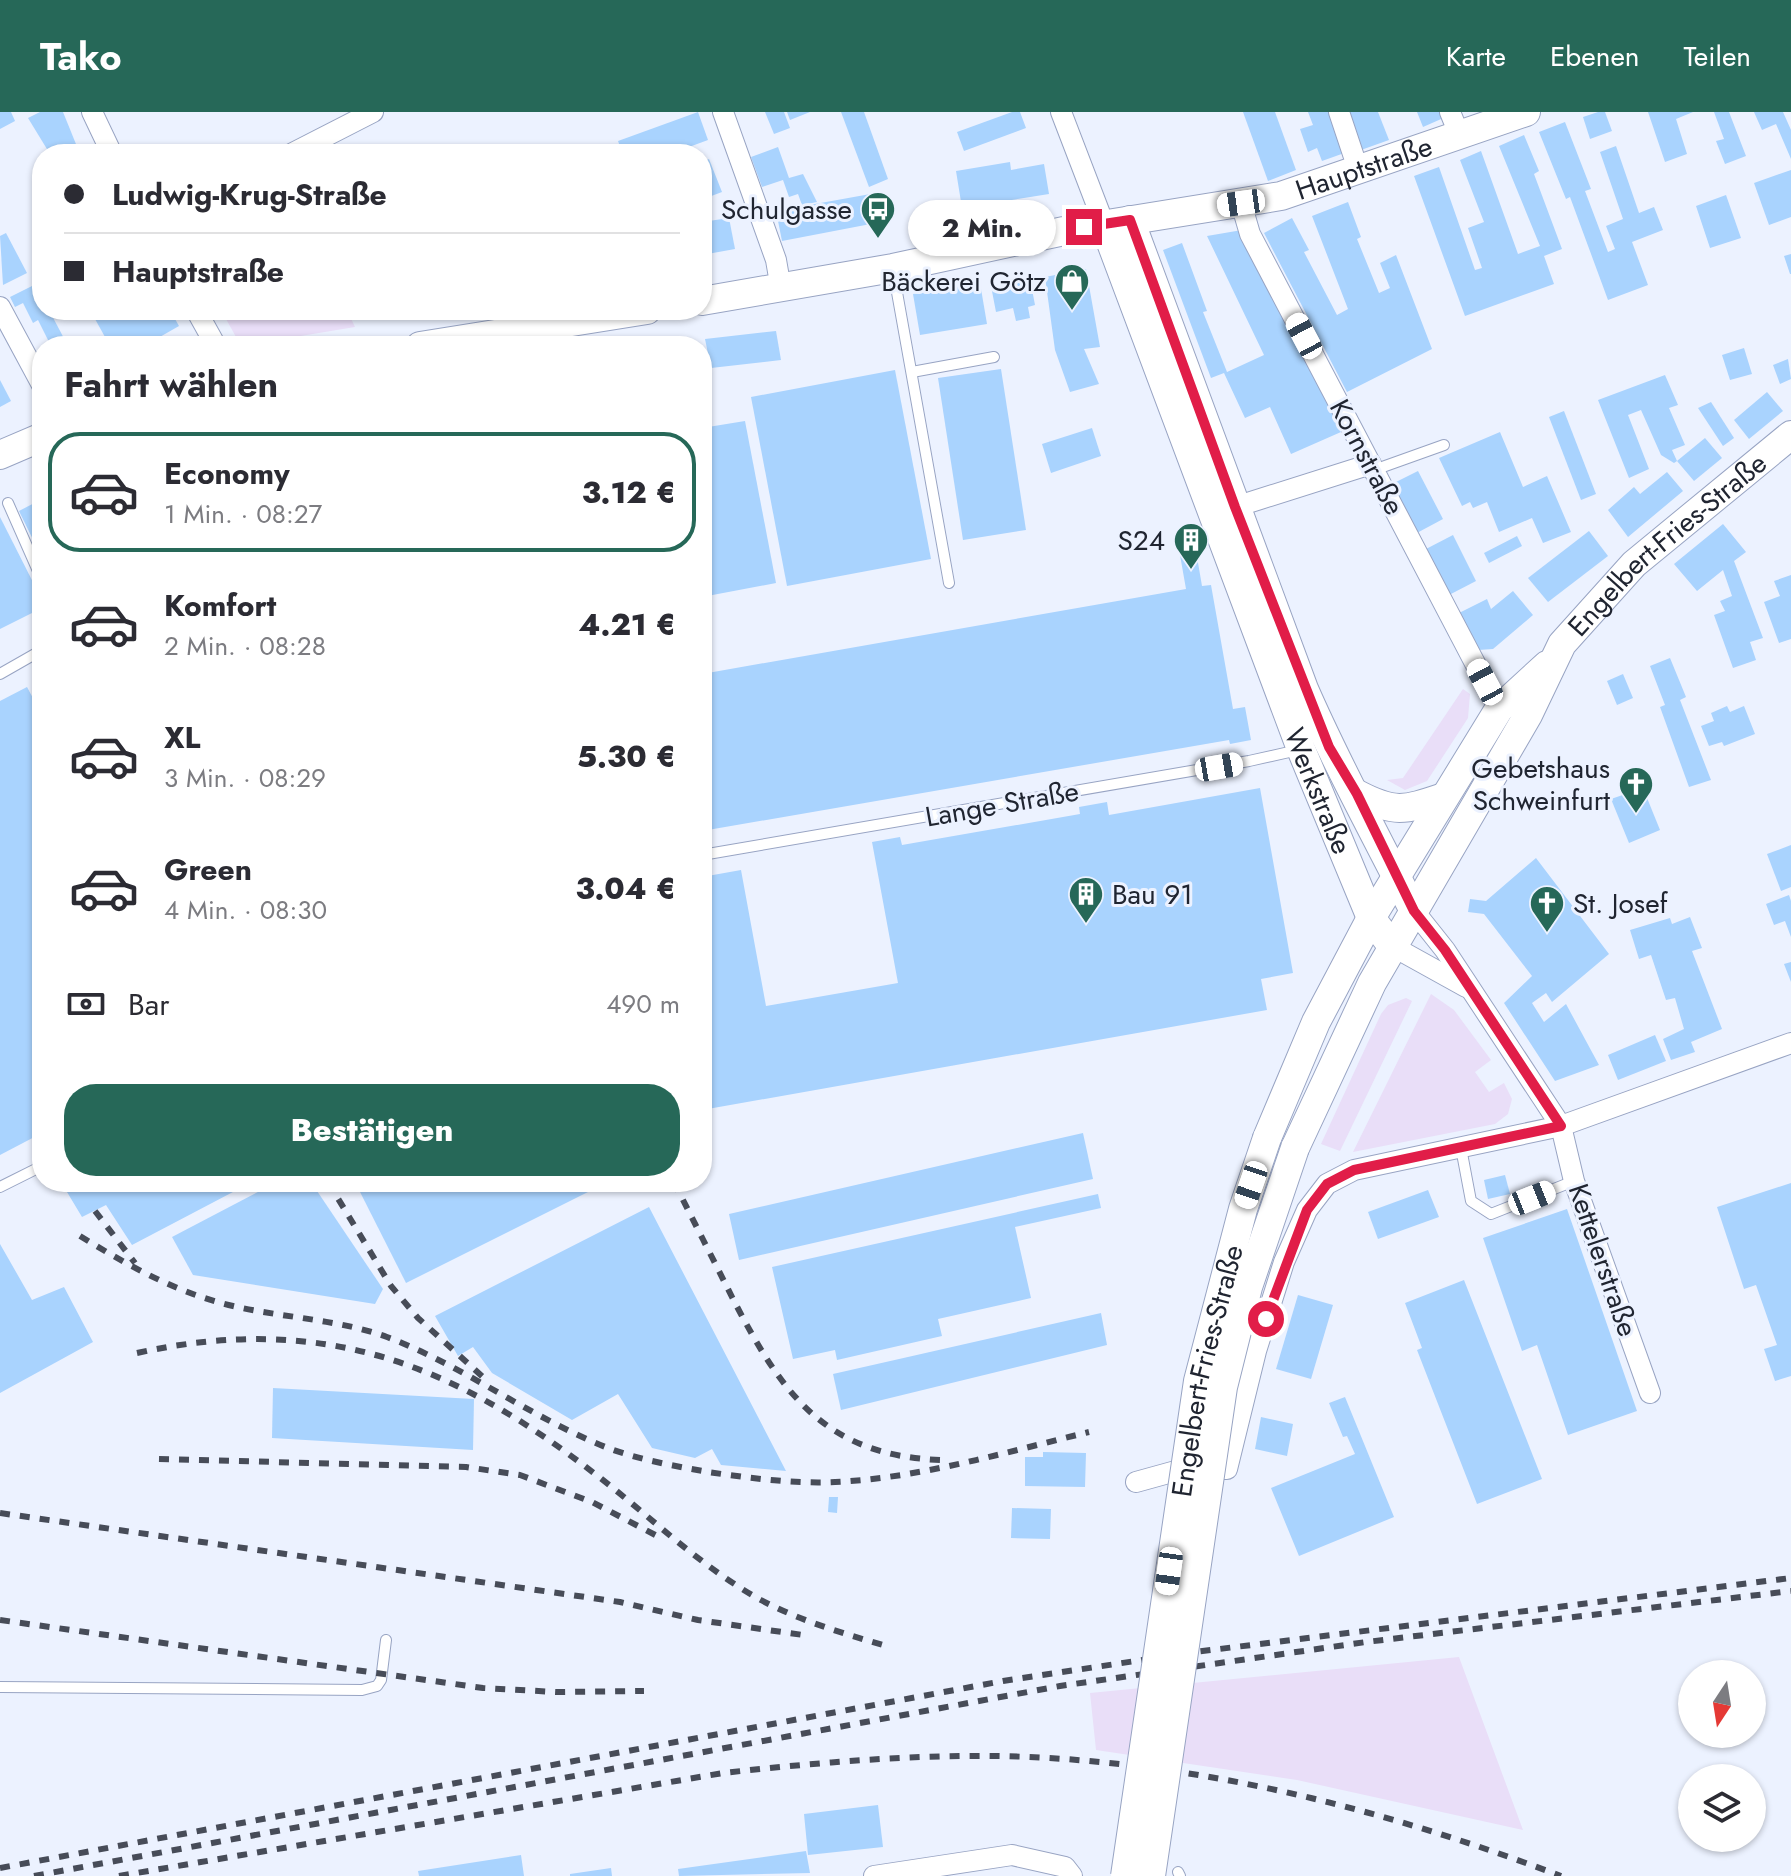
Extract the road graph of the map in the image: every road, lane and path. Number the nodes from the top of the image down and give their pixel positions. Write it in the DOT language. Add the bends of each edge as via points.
graph roads {
  1 [pos="92,112"];
  2 [pos="373,112"];
  3 [pos="723,112"];
  4 [pos="1061,112"];
  5 [pos="1339,112"];
  6 [pos="1526,112"];
  7 [pos="1455,123"];
  8 [pos="107,144"];
  9 [pos="311,144"];
  10 [pos="1358,169"];
  11 [pos="1241,203"];
  12 [pos="1117,222"];
  13 [pos="893,268"];
  14 [pos="781,289"];
  15 [pos="712,299"];
  16 [pos="0,307"];
  17 [pos="584,320"];
  18 [pos="483,336"];
  19 [pos="994,357"];
  20 [pos="32,366"];
  21 [pos="912,372"];
  22 [pos="1791,435"];
  23 [pos="32,441"];
  24 [pos="1444,445"];
  25 [pos="0,455"];
  26 [pos="1372,467"];
  27 [pos="8,503"];
  28 [pos="1235,507"];
  29 [pos="32,557"];
  30 [pos="949,583"];
  31 [pos="32,656"];
  32 [pos="1551,662"];
  33 [pos="0,674"];
  34 [pos="1499,709"];
  35 [pos="1301,749"];
  36 [pos="1357,794"];
  37 [pos="1444,797"];
  38 [pos="712,853"];
  39 [pos="1397,878"];
  40 [pos="1414,911"];
  41 [pos="1371,918"];
  42 [pos="1392,946"];
  43 [pos="1466,987"];
  44 [pos="1791,1043"];
  45 [pos="1561,1126"];
  46 [pos="1461,1148"];
  47 [pos="32,1171"];
  48 [pos="1574,1181"];
  49 [pos="0,1187"];
  50 [pos="1650,1393"];
  51 [pos="1136,1482"];
  52 [pos="386,1640"];
  53 [pos="0,1687"];
  54 [pos="1068,1872"];
  55 [pos="1169,1875"];
  56 [pos="874,1876"];
  57 [pos="1125,1876"];
  1 -- 8 [label="street"];
  2 -- 9 [label="street"];
  3 -- 14 [label="street" via="776,260"];
  4 -- 12 [label="street"];
  5 -- 10 [label="street"];
  6 -- 7 [label="main road, Hauptstraße"];
  7 -- 10 [label="main road, Hauptstraße"];
  10 -- 11 [label="main road, Hauptstraße" via="1293,193"];
  11 -- 12 [label="main road, Hauptstraße"];
  11 -- 26 [label="street, Kornstraße" via="1250,234"];
  12 -- 13 [label="main road, Hauptstraße"];
  12 -- 28 [label="main road, Werkstraße"];
  12 -- 35 [label="main road, Werkstraße"];
  13 -- 14 [label="main road, Hauptstraße"];
  13 -- 21 [label="lane"];
  14 -- 15 [label="main road, Hauptstraße"];
  16 -- 20 [label="street"];
  17 -- 18 [label="main road"];
  19 -- 21 [label="lane"];
  21 -- 30 [label="lane"];
  22 -- 32 [label="main road, Engelbert-Fries-Straße" via="1634,564 1578,622"];
  23 -- 25 [label="main road"];
  24 -- 26 [label="lane"];
  26 -- 28 [label="street"];
  26 -- 34 [label="street, Kornstraße"];
  27 -- 29 [label="lane"];
  28 -- 36 [label="main road, Werkstraße" via="1304,689"];
  31 -- 33 [label="lane"];
  32 -- 34 [label="main road, Engelbert-Fries-Straße"];
  32 -- 40 [label="main road, Engelbert-Fries-Straße" via="1528,715"];
  34 -- 37 [label="main road, Engelbert-Fries-Straße"];
  35 -- 38 [label="lane, Lange Straße"];
  35 -- 41 [label="main road, Werkstraße"];
  36 -- 37 [label="main road" via="1398,810"];
  36 -- 39 [label="main road, Werkstraße"];
  37 -- 39 [label="main road, Engelbert-Fries-Straße"];
  39 -- 40 [label="main road, Werkstraße"];
  39 -- 41 [label="main road, Engelbert-Fries-Straße"];
  40 -- 42 [label="main road, Engelbert-Fries-Straße"];
  40 -- 43 [label="street, Kettelerstraße"];
  41 -- 42 [label="main road, Werkstraße"];
  41 -- 57 [label="main road, Engelbert-Fries-Straße, bridge" via="1316,1022 1267,1138 1198,1381"];
  42 -- 43 [label="street, Kettelerstraße"];
  42 -- 55 [label="main road, Engelbert-Fries-Straße, bridge" via="1295,1148 1248,1287 1223,1387"];
  43 -- 45 [label="street, Kettelerstraße"];
  44 -- 45 [label="street"];
  45 -- 46 [label="street"];
  45 -- 48 [label="street, Kettelerstraße"];
  46 -- 48 [label="lane" via="1471,1201 1491,1214"];
  46 -- 51 [label="street" via="1354,1170 1316,1195 1284,1262 1227,1469 1183,1469"];
  47 -- 49 [label="lane"];
  48 -- 50 [label="street, Kettelerstraße"];
  52 -- 53 [label="lane" via="381,1680 362,1690"];
  54 -- 56 [label="street" via="1012,1855"];
}
